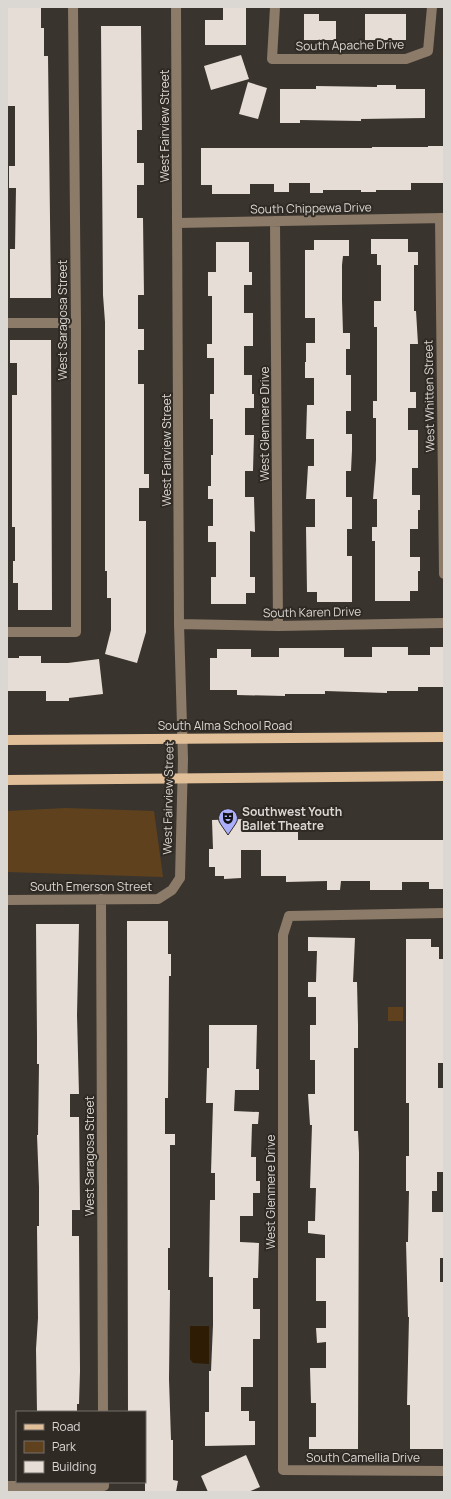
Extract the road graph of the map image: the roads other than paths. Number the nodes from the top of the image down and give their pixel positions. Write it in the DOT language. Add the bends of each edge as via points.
graph roads {
  1 [pos="72,7"];
  2 [pos="176,7"];
  3 [pos="275,7"];
  4 [pos="432,7"];
  5 [pos="442,218"];
  6 [pos="275,222"];
  7 [pos="178,223"];
  8 [pos="7,323"];
  9 [pos="76,323"];
  10 [pos="444,574"];
  11 [pos="444,623"];
  12 [pos="179,624"];
  13 [pos="278,626"];
  14 [pos="7,632"];
  15 [pos="444,737"];
  16 [pos="182,739"];
  17 [pos="7,740"];
  18 [pos="444,776"];
  19 [pos="182,778"];
  20 [pos="7,780"];
  21 [pos="172,890"];
  22 [pos="101,899"];
  23 [pos="7,900"];
  24 [pos="444,913"];
  25 [pos="103,1411"];
  26 [pos="283,1470"];
  27 [pos="444,1471"];
  28 [pos="104,1484"];
  29 [pos="7,1486"];
  1 -- 9 [label="street, West Saragosa Street"];
  2 -- 7 [label="street, West Fairview Street"];
  3 -- 4 [label="street, South Apache Drive" via="272,59 406,59 428,51"];
  5 -- 6 [label="street, South Chippewa Drive"];
  5 -- 10 [label="street, West Whitten Street"];
  6 -- 7 [label="street, South Chippewa Drive"];
  6 -- 13 [label="street, West Glenmere Drive"];
  7 -- 12 [label="street, West Fairview Street"];
  8 -- 9 [label="street"];
  9 -- 14 [label="street, West Saragosa Street" via="76,632"];
  11 -- 13 [label="street, South Karen Drive"];
  12 -- 13 [label="street, South Karen Drive"];
  12 -- 16 [label="street, West Fairview Street"];
  15 -- 16 [label="main road, South Alma School Road"];
  16 -- 17 [label="main road, South Alma School Road"];
  16 -- 19 [label="street, West Fairview Street"];
  18 -- 19 [label="main road"];
  19 -- 20 [label="main road"];
  19 -- 21 [label="street, West Fairview Street" via="180,878"];
  21 -- 22 [label="street, South Emerson Street" via="158,899"];
  22 -- 23 [label="street, South Emerson Street"];
  22 -- 25 [label="street, West Saragosa Street"];
  24 -- 26 [label="street, West Glenmere Drive" via="289,916 283,935"];
  26 -- 27 [label="street, South Camellia Drive"];
  28 -- 29 [label="street"];
}
